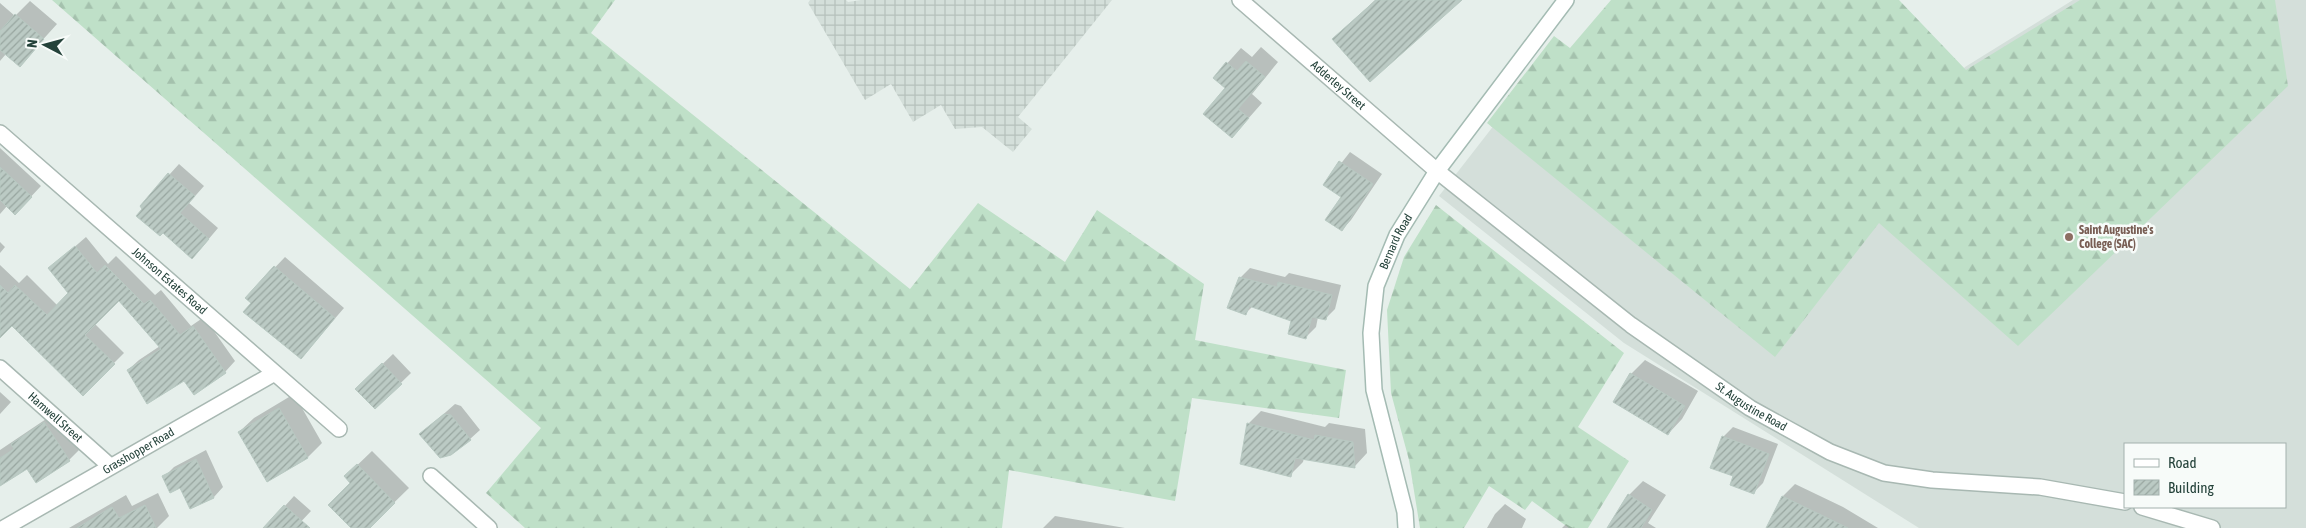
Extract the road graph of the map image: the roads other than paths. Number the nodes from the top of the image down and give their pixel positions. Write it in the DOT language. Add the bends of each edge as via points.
graph roads {
  1 [pos="1240,0"];
  2 [pos="1566,0"];
  3 [pos="0,133"];
  4 [pos="1438,170"];
  5 [pos="0,368"];
  6 [pos="273,374"];
  7 [pos="339,429"];
  8 [pos="110,466"];
  9 [pos="431,476"];
  10 [pos="2124,502"];
  11 [pos="2145,508"];
  12 [pos="4,528"];
  13 [pos="489,528"];
  14 [pos="1406,528"];
  15 [pos="2212,528"];
  1 -- 4 [label="street, Adderley Street"];
  2 -- 4 [label="street, Bernard Road"];
  3 -- 6 [label="street, Johnson Estates Road"];
  4 -- 10 [label="street, St. Augustine Road" via="1630,325 1750,408 1830,452 1884,473 2040,488"];
  4 -- 14 [label="street, Bernard Road" via="1397,235 1376,286 1370,332 1374,390 1405,512"];
  5 -- 8 [label="street, Hamwell Street"];
  6 -- 7 [label="street, Johnson Estates Road"];
  6 -- 8 [label="street, Grasshopper Road"];
  8 -- 12 [label="street, Grasshopper Road"];
  9 -- 13 [label="street"];
  11 -- 15 [label="street"];
}
